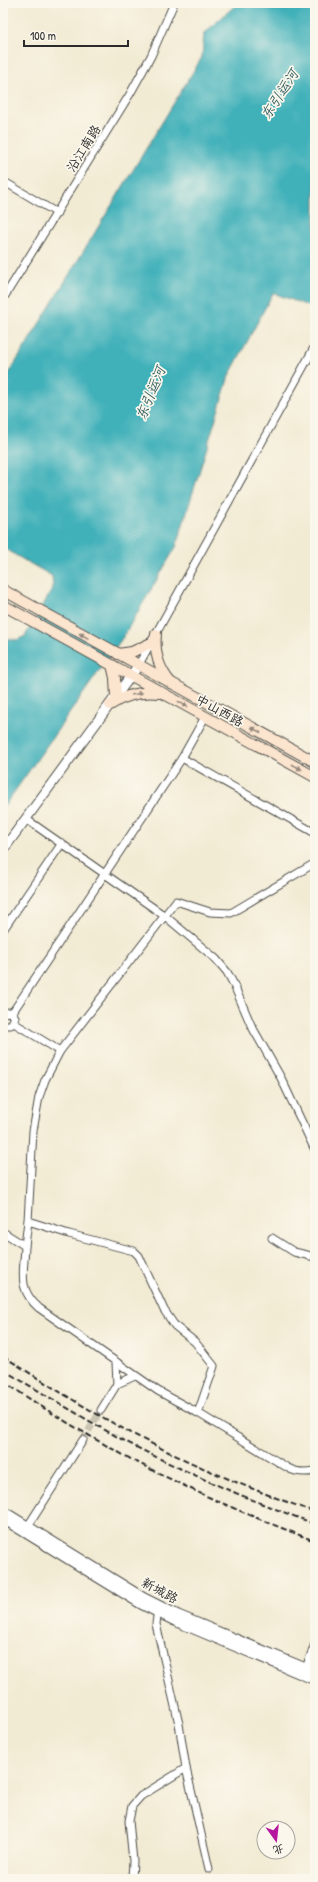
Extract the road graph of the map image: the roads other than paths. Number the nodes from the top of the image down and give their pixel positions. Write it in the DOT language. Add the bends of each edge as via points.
graph roads {
  1 [pos="174,3"];
  2 [pos="3,181"];
  3 [pos="57,213"];
  4 [pos="3,299"];
  5 [pos="315,346"];
  6 [pos="3,590"];
  7 [pos="3,605"];
  8 [pos="153,638"];
  9 [pos="118,654"];
  10 [pos="112,665"];
  11 [pos="138,666"];
  12 [pos="131,677"];
  13 [pos="172,684"];
  14 [pos="166,695"];
  15 [pos="113,701"];
  16 [pos="205,717"];
  17 [pos="182,758"];
  18 [pos="315,762"];
  19 [pos="315,777"];
  20 [pos="26,819"];
  21 [pos="315,833"];
  22 [pos="62,843"];
  23 [pos="3,850"];
  24 [pos="315,863"];
  25 [pos="106,874"];
  26 [pos="166,916"];
  27 [pos="3,930"];
  28 [pos="12,1013"];
  29 [pos="3,1014"];
  30 [pos="14,1023"];
  31 [pos="4,1026"];
  32 [pos="60,1051"];
  33 [pos="315,1150"];
  34 [pos="28,1221"];
  35 [pos="3,1232"];
  36 [pos="272,1238"];
  37 [pos="25,1246"];
  38 [pos="315,1257"];
  39 [pos="116,1362"];
  40 [pos="135,1376"];
  41 [pos="117,1384"];
  42 [pos="101,1410"];
  43 [pos="198,1413"];
  44 [pos="83,1440"];
  45 [pos="315,1471"];
  46 [pos="3,1511"];
  47 [pos="3,1520"];
  48 [pos="28,1526"];
  49 [pos="158,1609"];
  50 [pos="315,1644"];
  51 [pos="311,1670"];
  52 [pos="315,1680"];
  53 [pos="186,1768"];
  54 [pos="209,1869"];
  55 [pos="132,1879"];
  1 -- 3 [label="street, 沿江南路" via="141,76"];
  2 -- 3 [label="street"];
  3 -- 4 [label="street, 沿江南路"];
  5 -- 8 [label="street"];
  9 -- 6 [label="main road, 中山西路, one-way"];
  7 -- 10 [label="main road, 中山西路"];
  8 -- 9 [label="main road" via="139,650"];
  8 -- 11 [label="street"];
  8 -- 13 [label="main road" via="158,661"];
  9 -- 11 [label="main road, 中山西路"];
  10 -- 12 [label="main road, 中山西路"];
  10 -- 15 [label="main road" via="116,678"];
  11 -- 12 [label="street"];
  11 -- 13 [label="main road, 中山西路"];
  12 -- 14 [label="main road, 中山西路"];
  12 -- 15 [label="street"];
  18 -- 13 [label="main road, 中山西路, one-way"];
  15 -- 14 [label="main road, one-way" via="137,693"];
  14 -- 16 [label="main road, 中山西路, one-way"];
  15 -- 20 [label="street"];
  16 -- 17 [label="street"];
  16 -- 19 [label="main road, 中山西路, one-way"];
  17 -- 21 [label="street"];
  17 -- 25 [label="street"];
  20 -- 22 [label="street"];
  20 -- 23 [label="street"];
  22 -- 25 [label="street"];
  22 -- 27 [label="street"];
  24 -- 26 [label="street" via="231,913 210,912 176,901"];
  25 -- 26 [label="street"];
  25 -- 28 [label="street"];
  26 -- 32 [label="street"];
  26 -- 33 [label="street" via="216,959 227,972"];
  28 -- 29 [label="street"];
  28 -- 30 [label="street"];
  30 -- 31 [label="street"];
  30 -- 32 [label="street"];
  32 -- 34 [label="street" via="45,1080 36,1115"];
  34 -- 37 [label="street"];
  34 -- 43 [label="street" via="134,1251 139,1256 164,1310 175,1326 195,1342 214,1366"];
  35 -- 37 [label="street"];
  36 -- 38 [label="street" via="294,1252"];
  37 -- 39 [label="street" via="24,1283 30,1301"];
  39 -- 40 [label="street"];
  39 -- 41 [label="street"];
  40 -- 41 [label="street"];
  40 -- 43 [label="street"];
  41 -- 42 [label="street"];
  43 -- 45 [label="street" via="295,1472"];
  44 -- 48 [label="street"];
  46 -- 48 [label="street, 新城路"];
  47 -- 49 [label="street, 新城路" via="114,1589"];
  48 -- 49 [label="street, 新城路"];
  49 -- 51 [label="street, 新城路"];
  49 -- 52 [label="street, 新城路" via="175,1622"];
  49 -- 53 [label="street" via="156,1624 179,1724"];
  50 -- 51 [label="street"];
  53 -- 54 [label="street"];
  53 -- 55 [label="street" via="141,1796 132,1806"];
}
